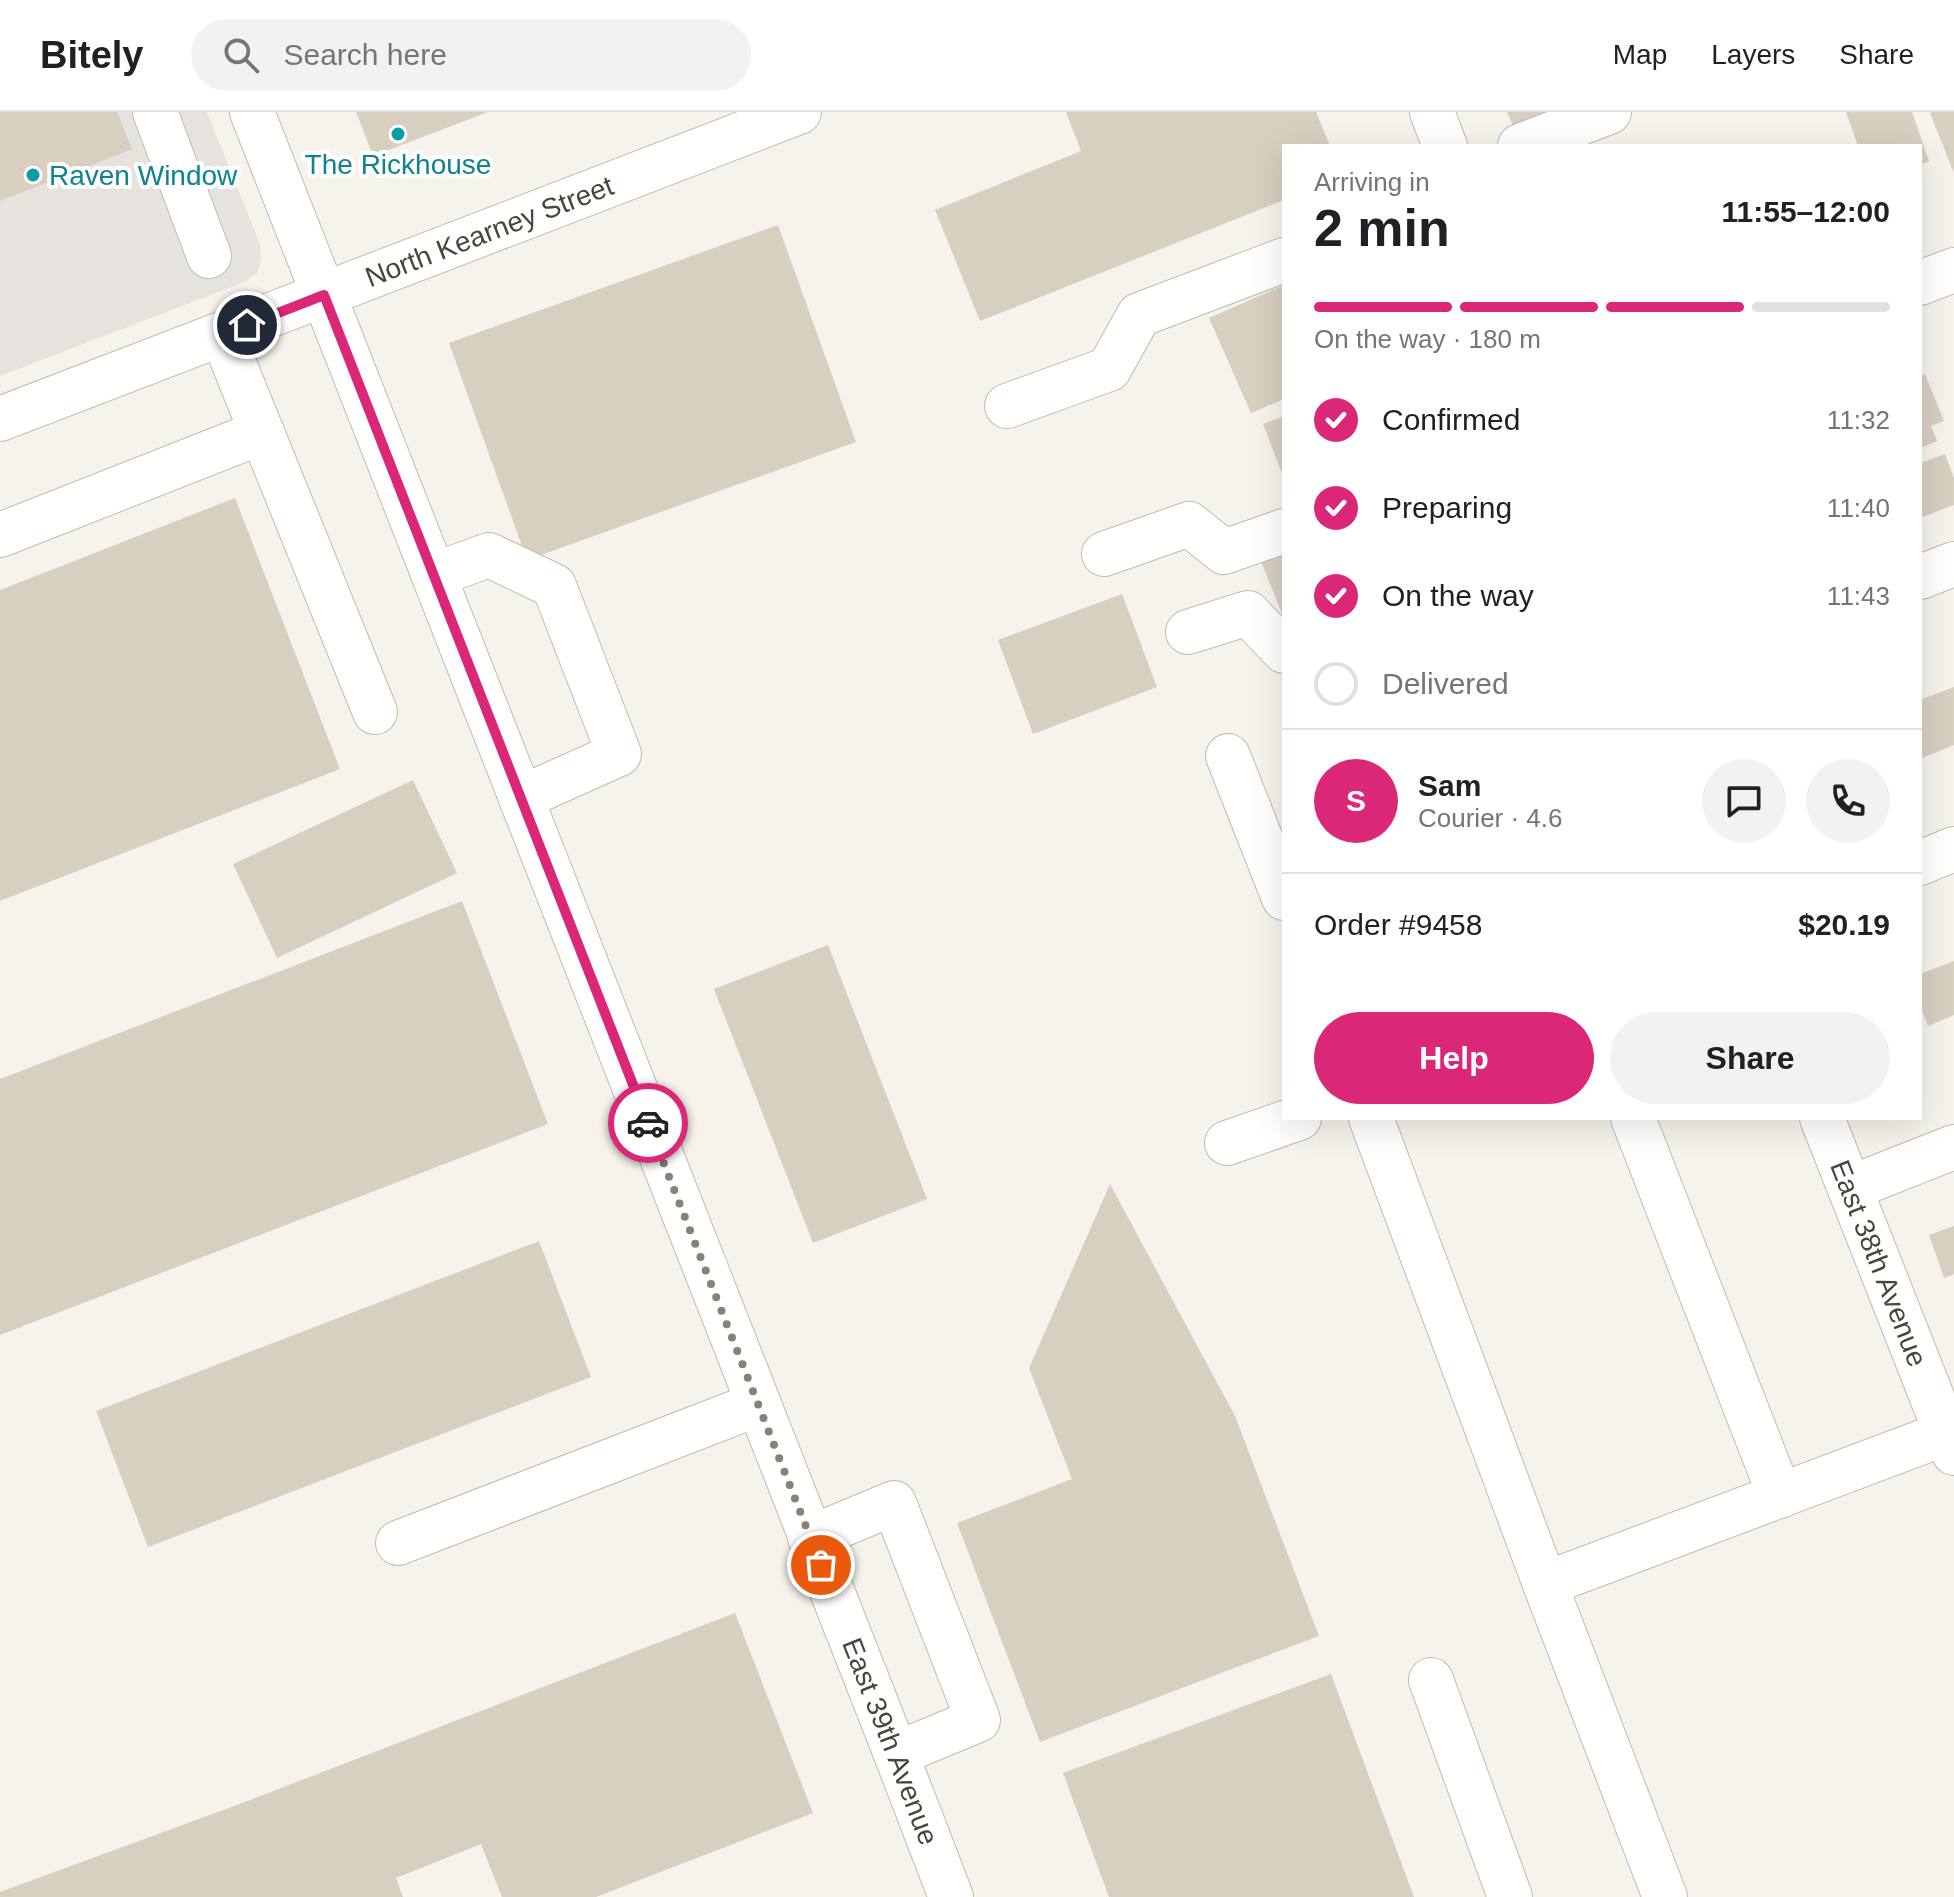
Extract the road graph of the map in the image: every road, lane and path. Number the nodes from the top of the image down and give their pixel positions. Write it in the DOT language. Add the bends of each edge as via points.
graph roads {
  1 [pos="155,112"];
  2 [pos="252,112"];
  3 [pos="799,112"];
  4 [pos="1432,112"];
  5 [pos="1609,112"];
  6 [pos="1444,144"];
  7 [pos="1525,144"];
  8 [pos="209,256"];
  9 [pos="1282,261"];
  10 [pos="1954,270"];
  11 [pos="1922,282"];
  12 [pos="324,295"];
  13 [pos="222,334"];
  14 [pos="1007,406"];
  15 [pos="0,419"];
  16 [pos="262,432"];
  17 [pos="1282,532"];
  18 [pos="0,535"];
  19 [pos="1104,554"];
  20 [pos="1954,564"];
  21 [pos="434,575"];
  22 [pos="1922,576"];
  23 [pos="1188,632"];
  24 [pos="1282,649"];
  25 [pos="375,712"];
  26 [pos="1228,756"];
  27 [pos="521,798"];
  28 [pos="1954,849"];
  29 [pos="1922,862"];
  30 [pos="1282,893"];
  31 [pos="1293,1120"];
  32 [pos="1372,1120"];
  33 [pos="1634,1120"];
  34 [pos="1823,1120"];
  35 [pos="1227,1143"];
  36 [pos="1954,1147"];
  37 [pos="1850,1188"];
  38 [pos="758,1404"];
  39 [pos="1951,1438"];
  40 [pos="1780,1496"];
  41 [pos="810,1538"];
  42 [pos="398,1543"];
  43 [pos="1545,1584"];
  44 [pos="1431,1680"];
  45 [pos="896,1754"];
  46 [pos="942,1895"];
  47 [pos="1510,1897"];
  48 [pos="1665,1897"];
  1 -- 8 [label="street"];
  2 -- 12 [label="street, East 39th Avenue"];
  3 -- 12 [label="street, North Kearney Street"];
  4 -- 6 [label="street"];
  5 -- 7 [label="street"];
  9 -- 14 [label="street" via="1139,315 1109,369"];
  10 -- 11 [label="street"];
  12 -- 13 [label="street, North Kearney Street"];
  12 -- 21 [label="street, East 39th Avenue"];
  13 -- 15 [label="street, North Kearney Street"];
  13 -- 16 [label="street"];
  16 -- 18 [label="street"];
  16 -- 25 [label="street"];
  17 -- 19 [label="street" via="1224,552 1189,524"];
  20 -- 22 [label="street"];
  21 -- 27 [label="street, East 39th Avenue"];
  21 -- 27 [label="street" via="489,555 554,586 619,754"];
  23 -- 24 [label="street" via="1248,613"];
  26 -- 30 [label="street"];
  27 -- 38 [label="street, East 39th Avenue"];
  28 -- 29 [label="street"];
  31 -- 35 [label="street"];
  32 -- 43 [label="street"];
  33 -- 40 [label="street"];
  34 -- 37 [label="street, East 38th Avenue"];
  36 -- 37 [label="street"];
  37 -- 39 [label="street, East 38th Avenue"];
  38 -- 41 [label="street, East 39th Avenue"];
  38 -- 42 [label="street"];
  39 -- 40 [label="street"];
  40 -- 43 [label="street"];
  41 -- 45 [label="street, East 39th Avenue"];
  41 -- 45 [label="street" via="894,1503 978,1720"];
  43 -- 48 [label="street"];
  44 -- 47 [label="street"];
  45 -- 46 [label="street, East 39th Avenue"];
}
